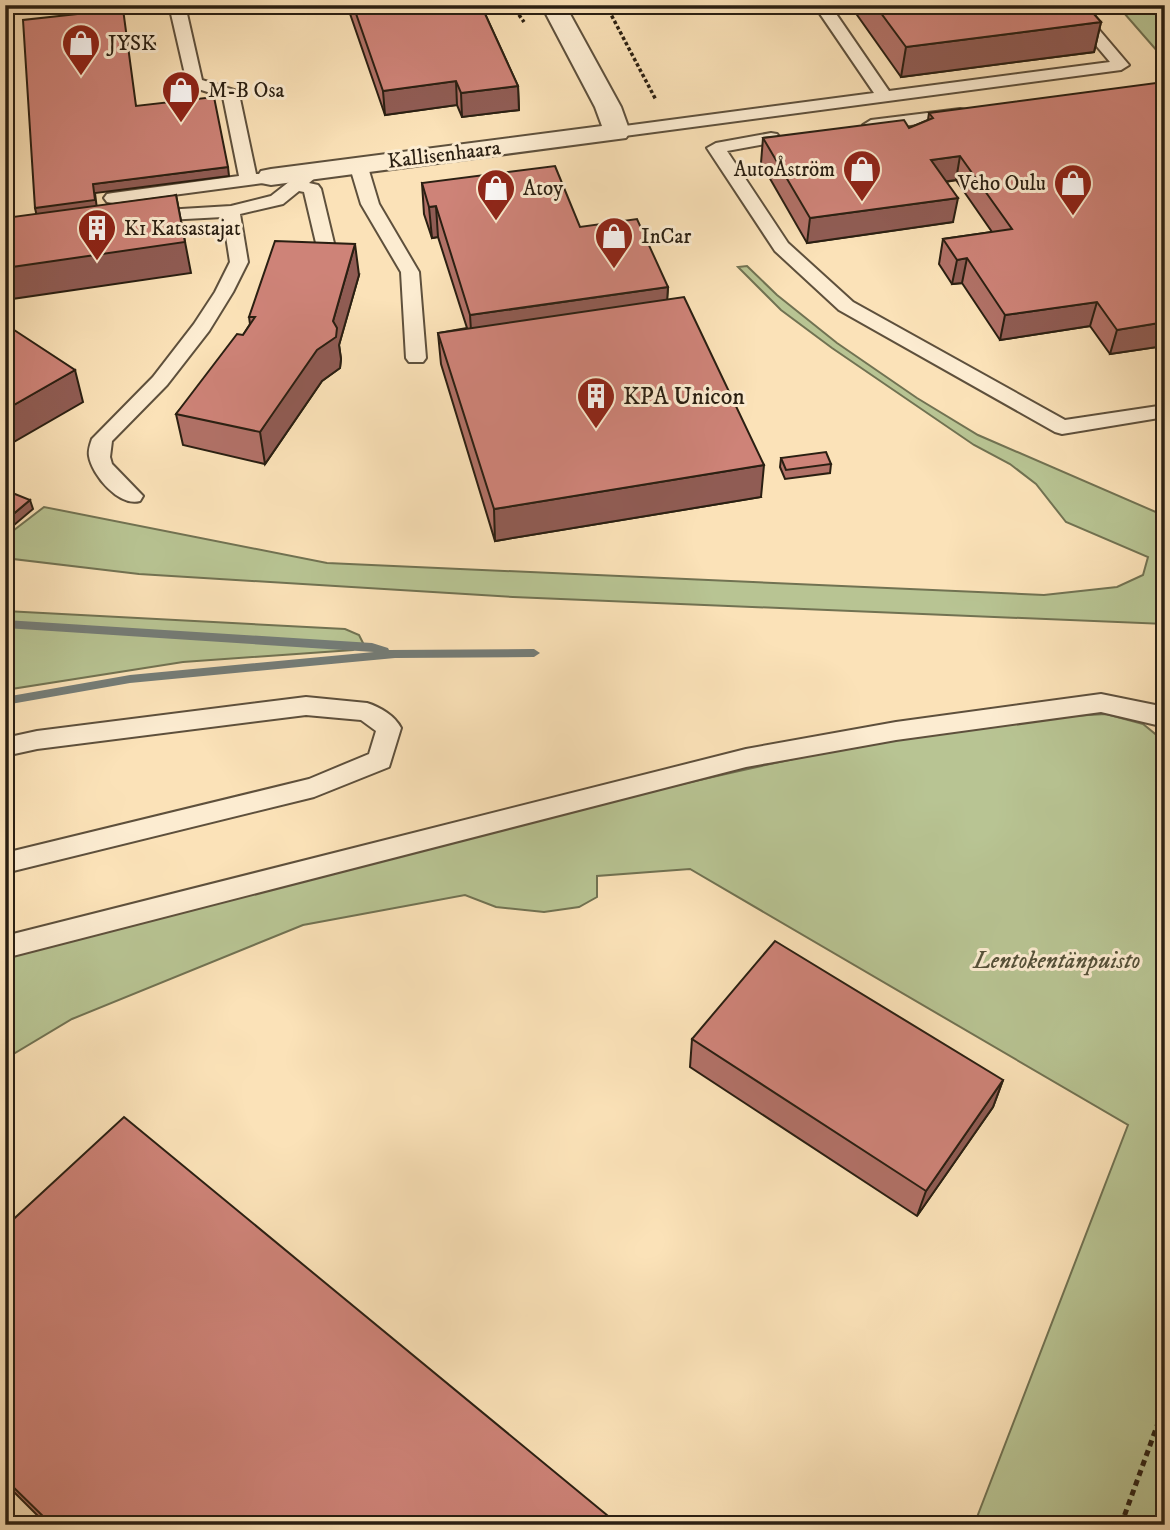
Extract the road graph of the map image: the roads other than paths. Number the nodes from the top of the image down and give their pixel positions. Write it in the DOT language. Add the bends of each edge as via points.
graph roads {
  1 [pos="177,5"];
  2 [pos="822,5"];
  3 [pos="1070,5"];
  4 [pos="554,8"];
  5 [pos="885,97"];
  6 [pos="974,112"];
  7 [pos="759,115"];
  8 [pos="852,128"];
  9 [pos="617,132"];
  10 [pos="358,164"];
  11 [pos="282,178"];
  12 [pos="113,198"];
  13 [pos="231,211"];
  14 [pos="132,218"];
  15 [pos="330,264"];
  16 [pos="416,358"];
  17 [pos="1165,411"];
  18 [pos="132,496"];
  19 [pos="1165,718"];
  20 [pos="5,747"];
  21 [pos="5,863"];
  22 [pos="5,947"];
  1 -- 11 [label="lane" via="195,83 231,94"];
  2 -- 5 [label="lane"];
  3 -- 5 [label="lane" via="1121,65"];
  4 -- 9 [label="street"];
  5 -- 7 [label="lane"];
  6 -- 8 [label="lane"];
  7 -- 9 [label="lane"];
  7 -- 17 [label="lane" via="778,137 716,148 780,247 846,306 1062,427"];
  9 -- 10 [label="street, Kallisenhaara"];
  10 -- 11 [label="street, Kallisenhaara"];
  10 -- 16 [label="lane" via="370,204 410,272"];
  11 -- 12 [label="lane"];
  11 -- 13 [label="lane" via="277,200"];
  11 -- 15 [label="lane" via="312,189"];
  13 -- 14 [label="lane"];
  13 -- 18 [label="lane" via="239,262 224,292 160,381 98,448 104,471"];
  19 -- 22 [label="lane" via="1101,703 895,730 746,758"];
  20 -- 21 [label="lane" via="306,706 367,712 389,728 380,760 314,787"];
}
